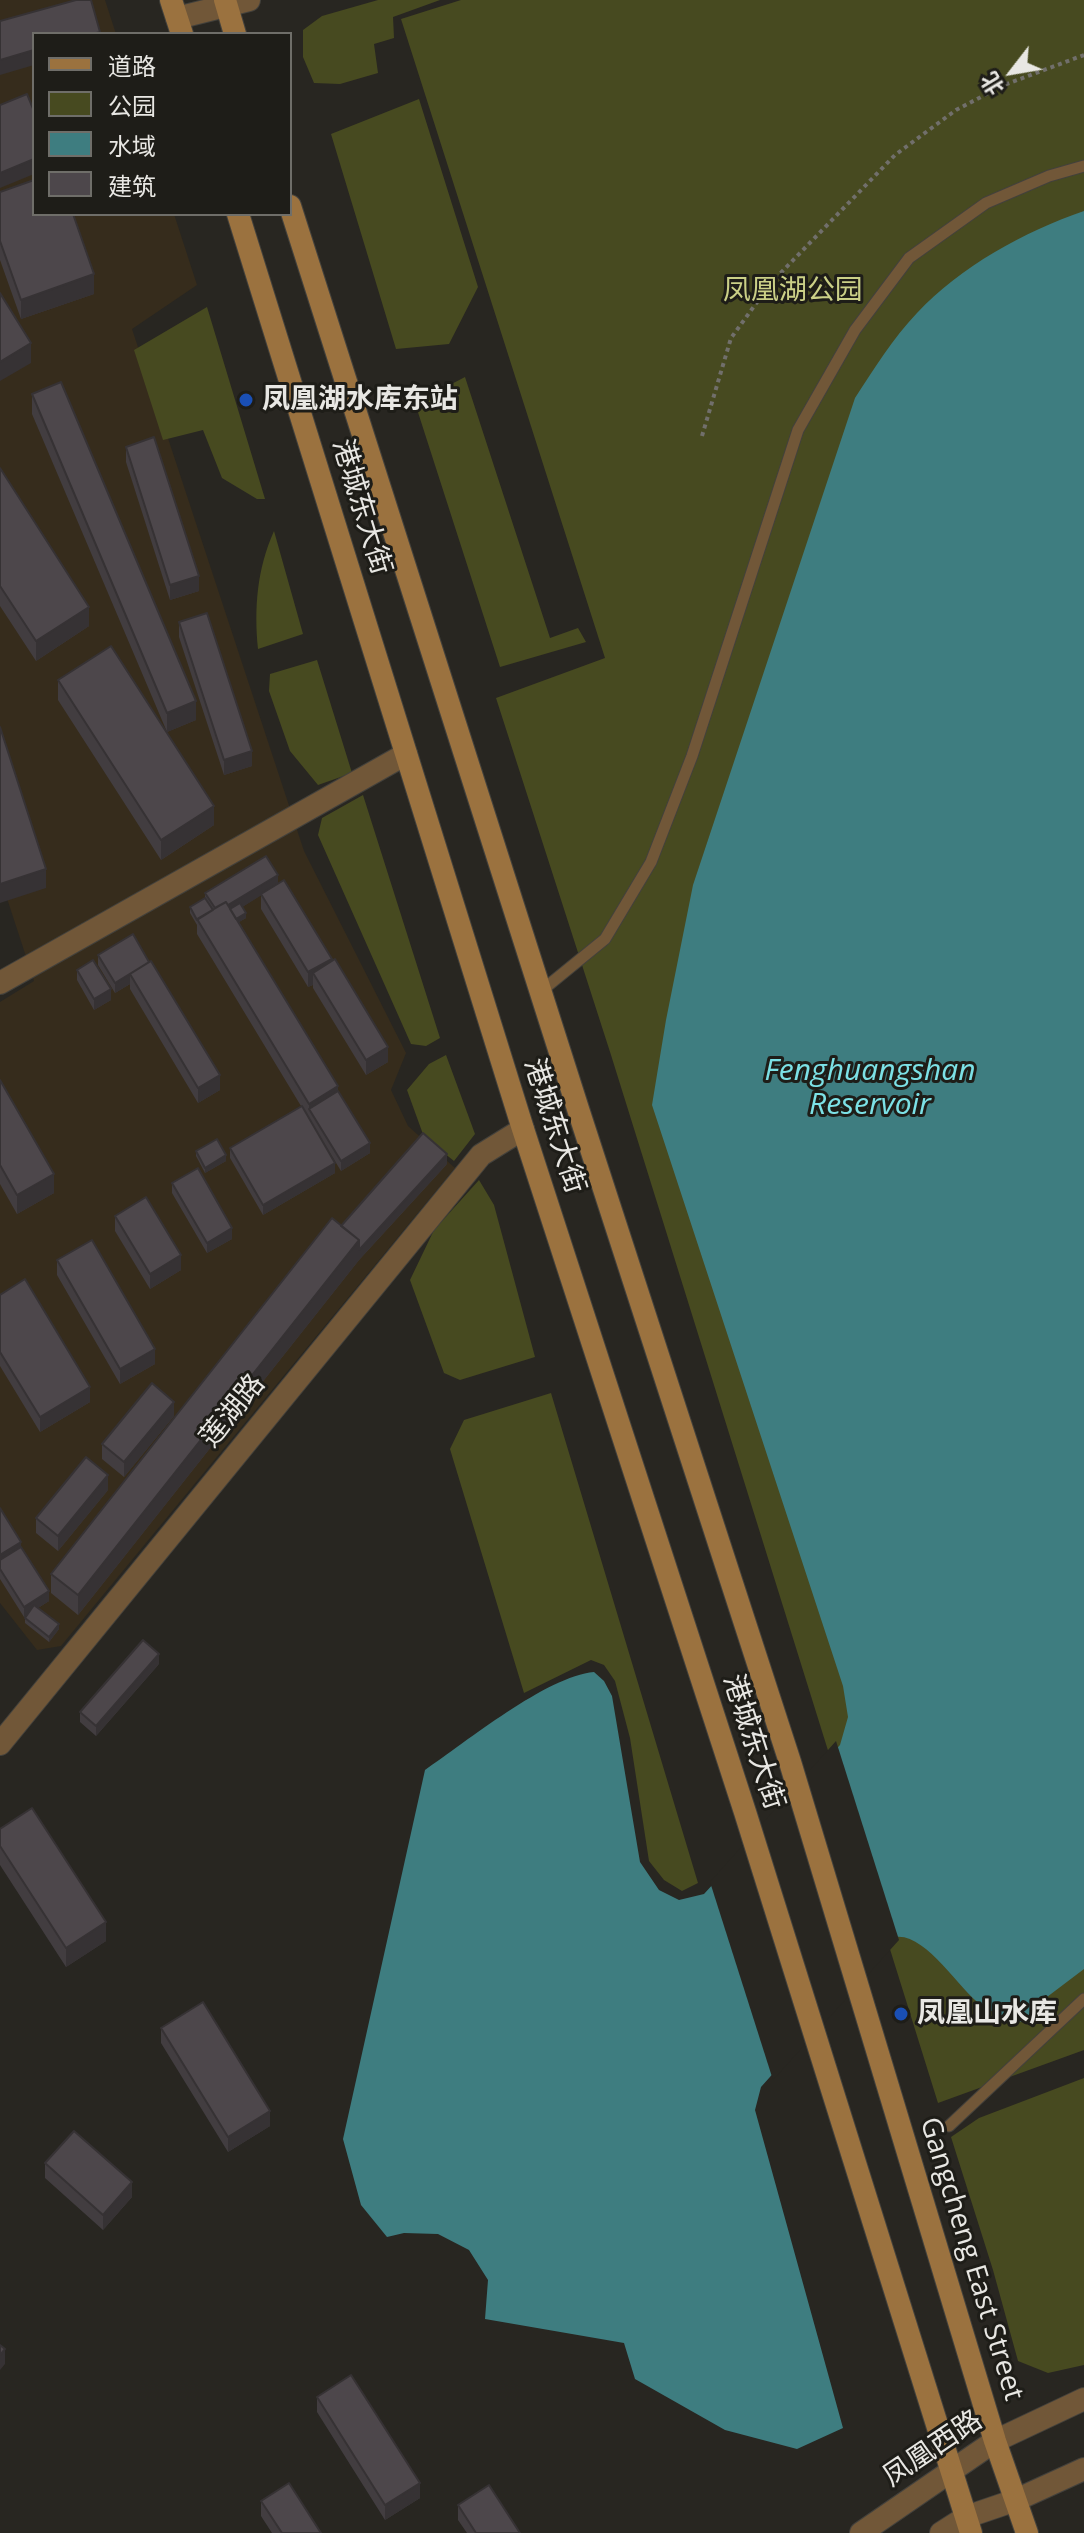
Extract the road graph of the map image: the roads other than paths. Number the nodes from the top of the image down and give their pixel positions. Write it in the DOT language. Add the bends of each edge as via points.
graph roads {
  1 [pos="249,0"];
  2 [pos="226,3"];
  3 [pos="177,17"];
  4 [pos="234,32"];
  5 [pos="1084,166"];
  6 [pos="292,212"];
  7 [pos="239,216"];
  8 [pos="406,754"];
  9 [pos="0,983"];
  10 [pos="540,992"];
  11 [pos="523,1129"];
  12 [pos="0,1744"];
  13 [pos="1084,1999"];
  14 [pos="861,2001"];
  15 [pos="949,2126"];
  16 [pos="1084,2399"];
  17 [pos="995,2441"];
  18 [pos="1084,2469"];
  19 [pos="951,2473"];
  20 [pos="1016,2500"];
  21 [pos="968,2525"];
  22 [pos="861,2533"];
  23 [pos="941,2533"];
  24 [pos="1027,2533"];
  1 -- 2 [label="street"];
  2 -- 3 [label="street"];
  2 -- 4 [label="main road"];
  5 -- 10 [label="lane" via="986,203 909,258 855,330 798,430 692,756 651,862 605,939"];
  6 -- 10 [label="main road, 港城东大街"];
  7 -- 8 [label="main road, 港城东大街"];
  8 -- 9 [label="street"];
  8 -- 11 [label="main road, 港城东大街"];
  10 -- 14 [label="main road, 港城东大街" via="790,1762"];
  11 -- 12 [label="street, 莲湖路" via="481,1155"];
  11 -- 19 [label="main road, 港城东大街" via="745,1812"];
  13 -- 15 [label="lane"];
  14 -- 17 [label="main road, Gangcheng East Street"];
  16 -- 17 [label="street, 凤凰西路"];
  17 -- 19 [label="street, 凤凰西路"];
  17 -- 20 [label="main road, Gangcheng East Street"];
  18 -- 20 [label="street"];
  19 -- 21 [label="main road"];
  19 -- 22 [label="street, 凤凰西路"];
  20 -- 21 [label="street"];
  20 -- 24 [label="main road, Gangcheng East Street"];
  21 -- 23 [label="street"];
}
